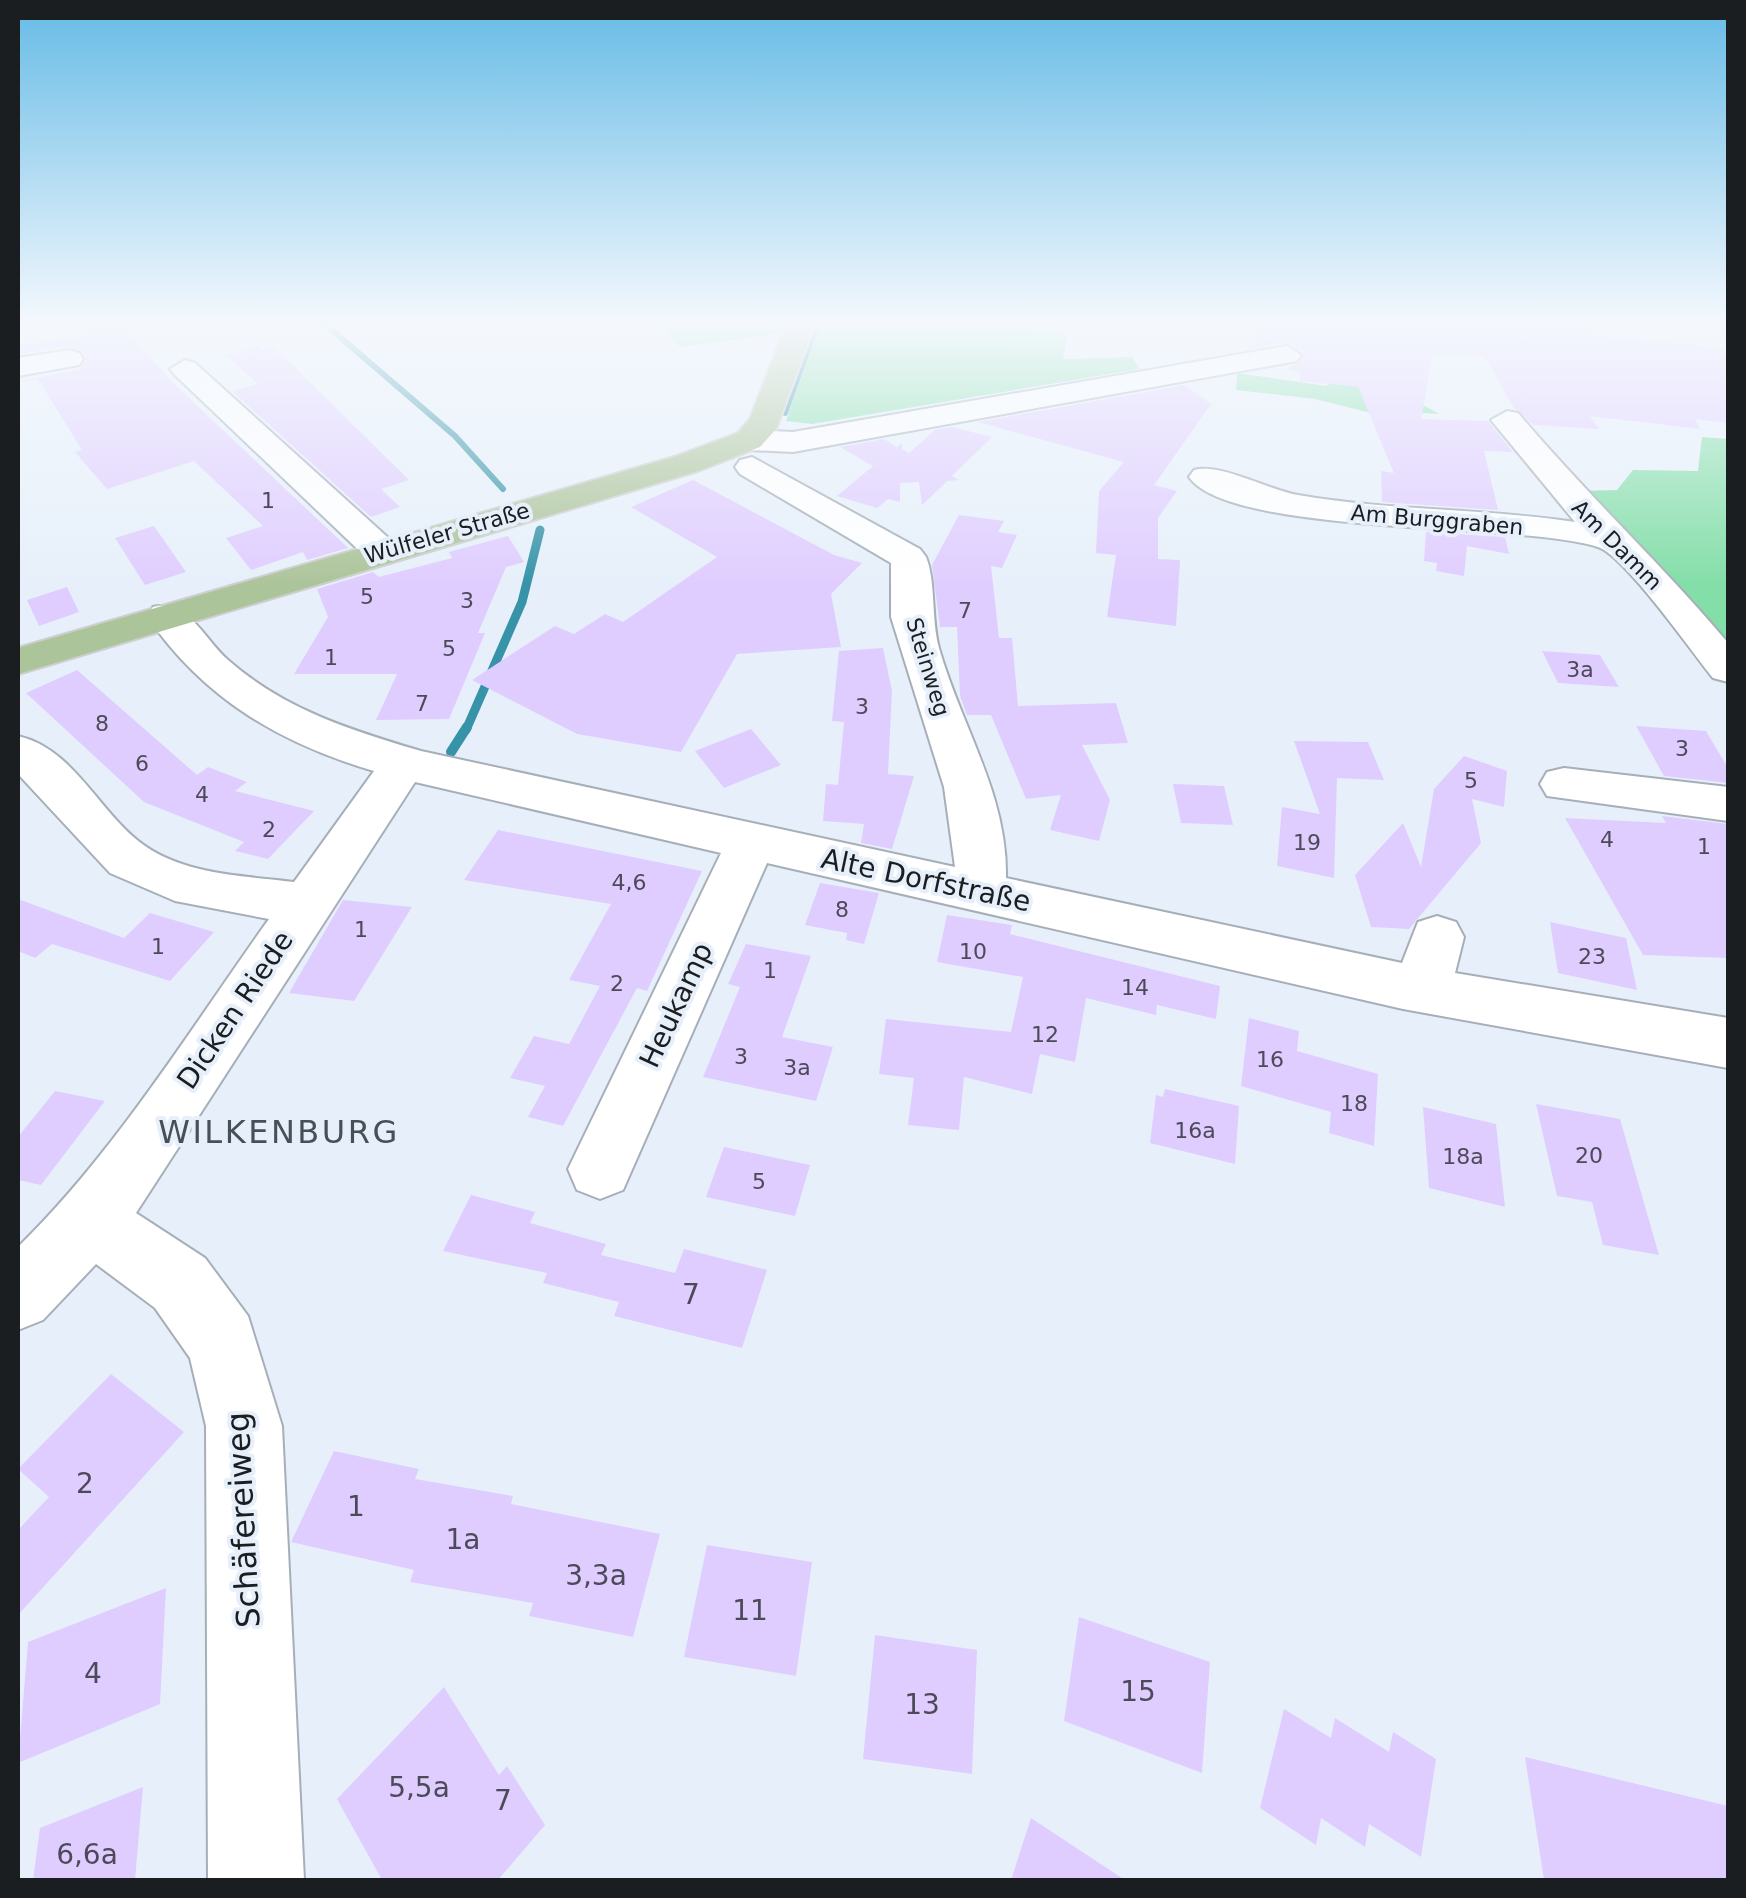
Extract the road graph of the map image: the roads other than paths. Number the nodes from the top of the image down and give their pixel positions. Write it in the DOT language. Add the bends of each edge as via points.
graph roads {
  1 [pos="228,410"];
  2 [pos="770,410"];
  3 [pos="977,410"];
  4 [pos="1507,420"];
  5 [pos="751,454"];
  6 [pos="1206,477"];
  7 [pos="1612,538"];
  8 [pos="382,552"];
  9 [pos="168,616"];
  10 [pos="18,662"];
  11 [pos="1728,669"];
  12 [pos="18,751"];
  13 [pos="404,762"];
  14 [pos="1564,784"];
  15 [pos="1728,804"];
  16 [pos="751,842"];
  17 [pos="978,891"];
  18 [pos="305,904"];
  19 [pos="1728,1044"];
  20 [pos="600,1168"];
  21 [pos="89,1223"];
  22 [pos="18,1295"];
  23 [pos="256,1880"];
  1 -- 8 [label="street"];
  2 -- 5 [label="main road"];
  3 -- 5 [label="street"];
  4 -- 7 [label="street, Am Damm"];
  5 -- 8 [label="main road, Wülfeler Straße" via="686,464"];
  5 -- 17 [label="street, Steinweg" via="912,566 912,619 983,841"];
  6 -- 7 [label="street, Am Burggraben" via="1236,492 1356,515 1456,518"];
  7 -- 11 [label="street, Am Damm"];
  8 -- 9 [label="main road, Wülfeler Straße"];
  9 -- 10 [label="main road, Wülfeler Straße"];
  9 -- 13 [label="street, Alte Dorfstraße" via="210,668 257,704 315,734"];
  12 -- 18 [label="street" via="49,771 112,847 175,884"];
  13 -- 16 [label="street, Alte Dorfstraße"];
  13 -- 18 [label="street, Dicken Riede"];
  14 -- 15 [label="street"];
  16 -- 17 [label="street, Alte Dorfstraße"];
  16 -- 20 [label="street, Heukamp"];
  17 -- 19 [label="street, Alte Dorfstraße" via="1430,962 1638,1031"];
  18 -- 21 [label="street, Dicken Riede"];
  21 -- 22 [label="street, Dicken Riede"];
  21 -- 23 [label="street, Schäfereiweg" via="180,1283 222,1342 244,1426"];
}
